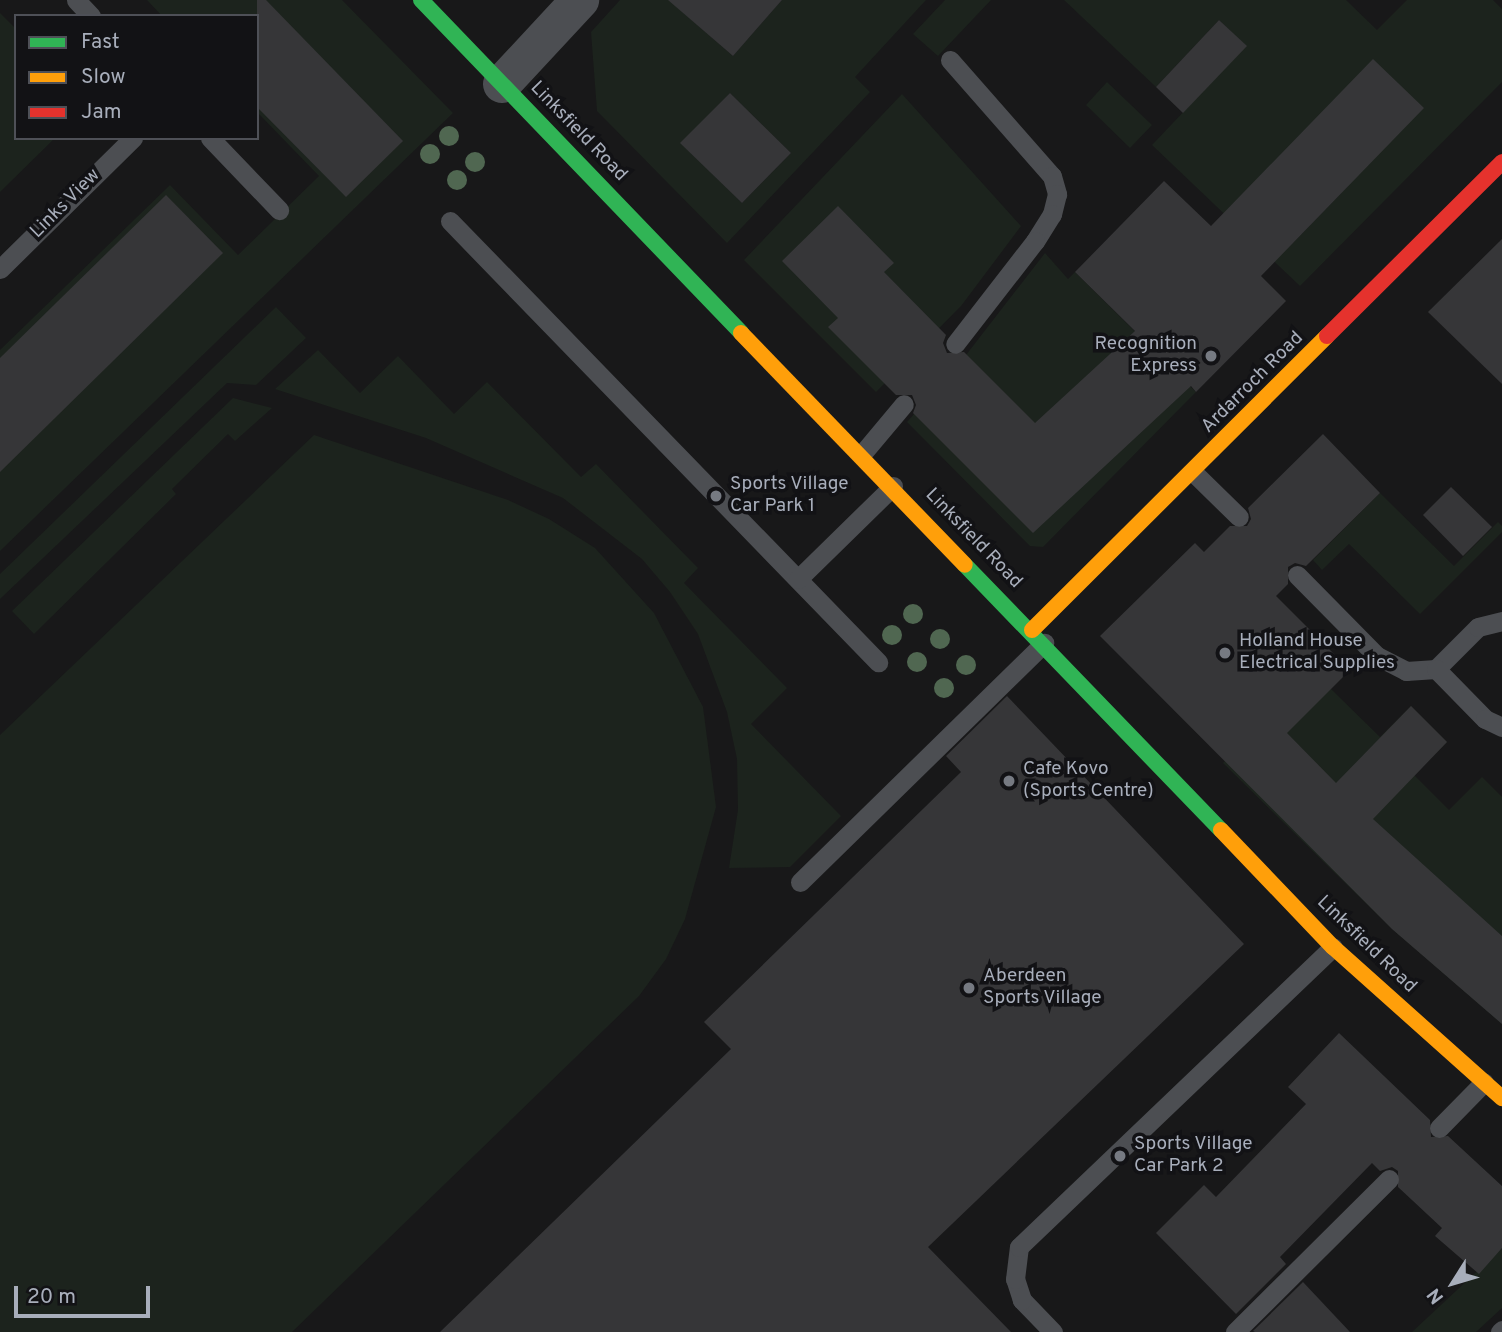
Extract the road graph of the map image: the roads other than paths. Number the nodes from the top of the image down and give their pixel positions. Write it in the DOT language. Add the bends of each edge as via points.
graph roads {
  1 [pos="76,0"];
  2 [pos="421,0"];
  3 [pos="580,0"];
  4 [pos="89,14"];
  5 [pos="950,60"];
  6 [pos="502,84"];
  7 [pos="131,140"];
  8 [pos="212,140"];
  9 [pos="1502,162"];
  10 [pos="279,210"];
  11 [pos="450,221"];
  12 [pos="0,269"];
  13 [pos="955,344"];
  14 [pos="904,404"];
  15 [pos="862,454"];
  16 [pos="1194,472"];
  17 [pos="893,486"];
  18 [pos="1239,517"];
  19 [pos="1297,575"];
  20 [pos="798,579"];
  21 [pos="1502,621"];
  22 [pos="1038,637"];
  23 [pos="878,662"];
  24 [pos="1436,669"];
  25 [pos="1502,727"];
  26 [pos="800,882"];
  27 [pos="1333,947"];
  28 [pos="1483,1082"];
  29 [pos="1502,1098"];
  30 [pos="1439,1128"];
  31 [pos="1389,1179"];
  32 [pos="1053,1332"];
  33 [pos="1235,1332"];
  1 -- 4 [label="lane"];
  2 -- 6 [label="street, Linksfield Road"];
  3 -- 6 [label="street"];
  5 -- 13 [label="lane" via="1052,176 1057,194 1052,214 1035,241"];
  6 -- 15 [label="street, Linksfield Road"];
  7 -- 12 [label="lane, Links View"];
  8 -- 10 [label="lane"];
  9 -- 16 [label="street, Ardarroch Road"];
  11 -- 20 [label="lane"];
  14 -- 15 [label="lane"];
  15 -- 17 [label="street, Linksfield Road"];
  16 -- 18 [label="lane"];
  16 -- 22 [label="street, Ardarroch Road"];
  17 -- 20 [label="lane"];
  17 -- 22 [label="street, Linksfield Road"];
  19 -- 24 [label="lane" via="1377,656 1406,671"];
  20 -- 23 [label="lane"];
  21 -- 24 [label="lane" via="1478,627"];
  22 -- 26 [label="lane"];
  22 -- 27 [label="street, Linksfield Road"];
  24 -- 25 [label="lane" via="1485,719"];
  27 -- 28 [label="street, Linksfield Road"];
  27 -- 32 [label="lane" via="1019,1247 1015,1279 1023,1300"];
  28 -- 29 [label="street, Linksfield Road"];
  28 -- 30 [label="lane"];
  31 -- 33 [label="lane"];
}
